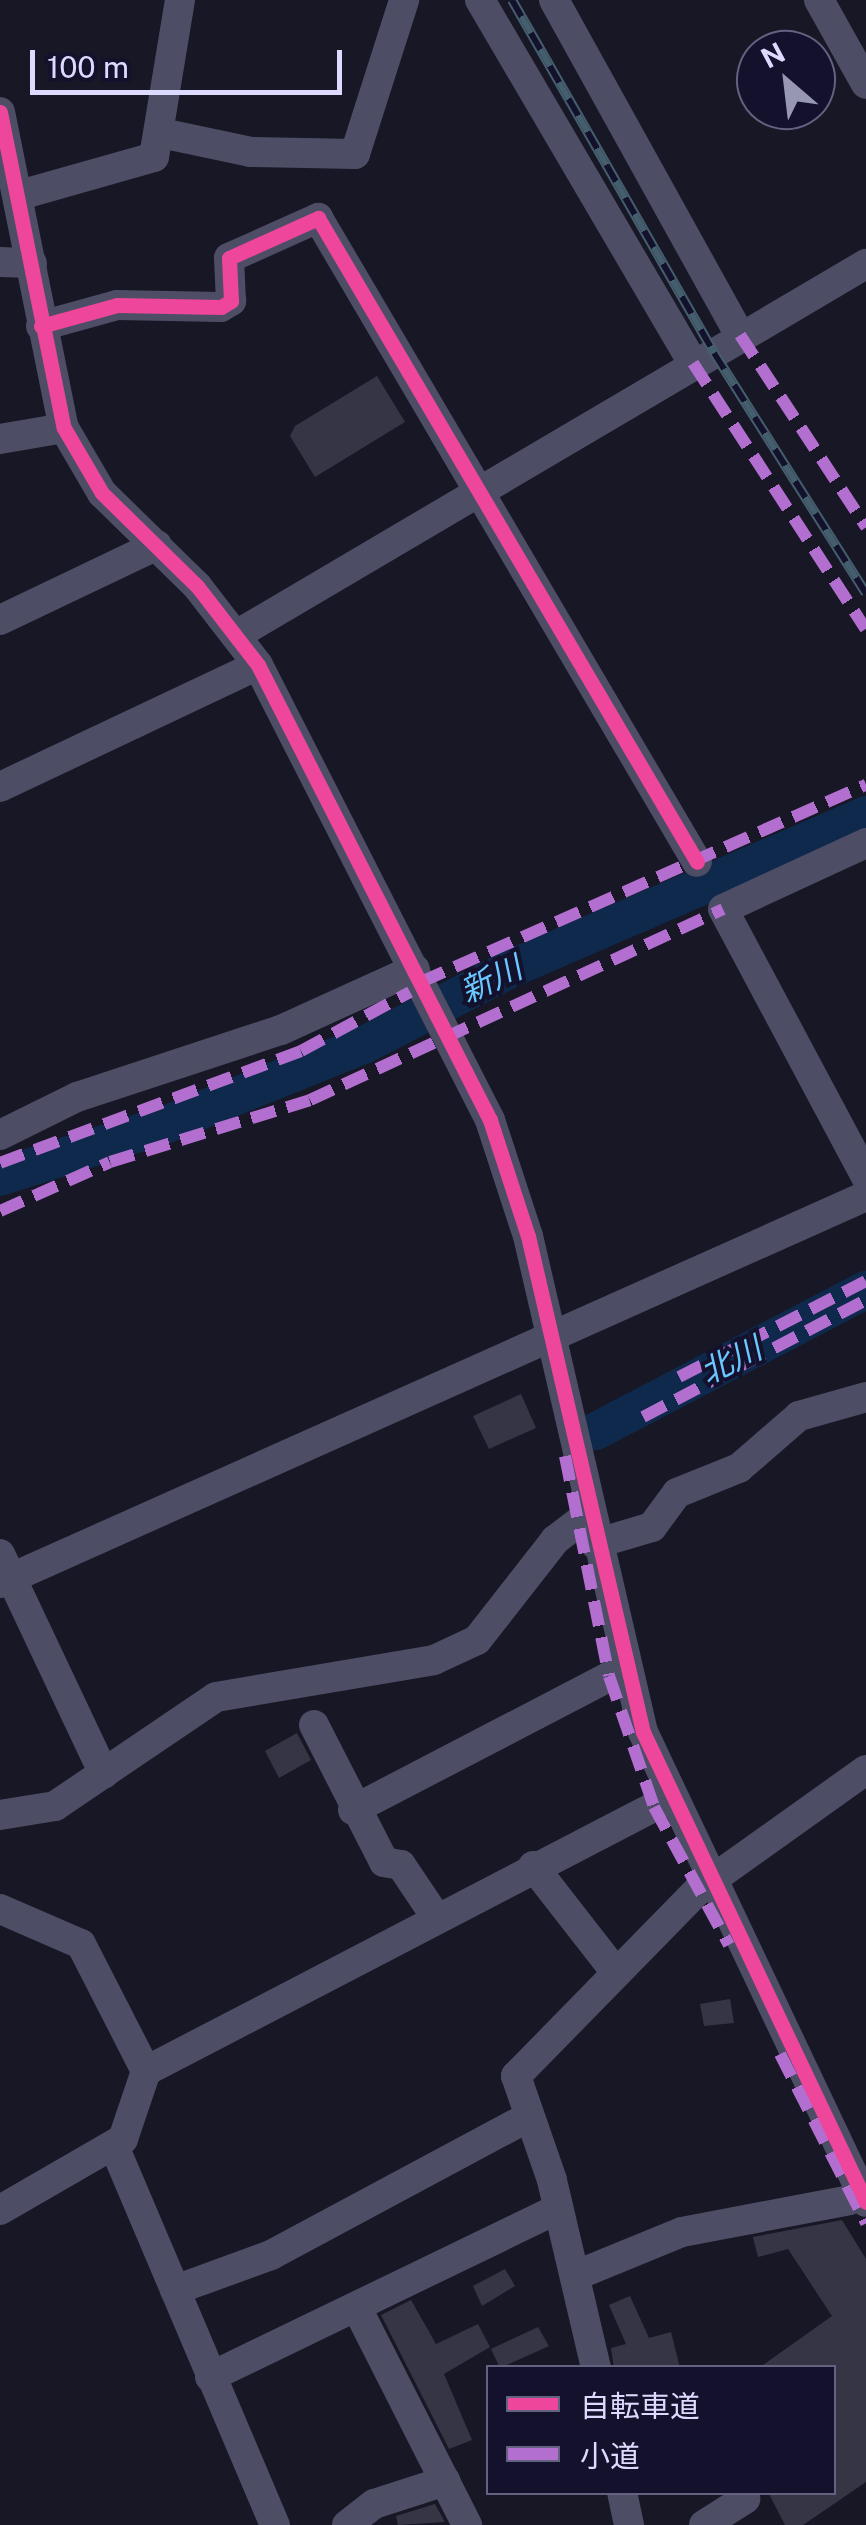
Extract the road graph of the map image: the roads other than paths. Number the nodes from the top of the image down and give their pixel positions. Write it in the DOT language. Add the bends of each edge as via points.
graph roads {
  1 [pos="180,0"];
  2 [pos="404,0"];
  3 [pos="480,0"];
  4 [pos="554,0"];
  5 [pos="819,0"];
  6 [pos="866,84"];
  7 [pos="0,112"];
  8 [pos="161,133"];
  9 [pos="20,195"];
  10 [pos="0,262"];
  11 [pos="32,264"];
  12 [pos="866,264"];
  13 [pos="41,326"];
  14 [pos="740,335"];
  15 [pos="693,363"];
  16 [pos="64,428"];
  17 [pos="0,439"];
  18 [pos="484,490"];
  19 [pos="156,545"];
  20 [pos="0,620"];
  21 [pos="238,634"];
  22 [pos="258,665"];
  23 [pos="0,787"];
  24 [pos="866,843"];
  25 [pos="697,862"];
  26 [pos="412,980"];
  27 [pos="0,1136"];
  28 [pos="866,1177"];
  29 [pos="866,1196"];
  30 [pos="546,1333"];
  31 [pos="866,1397"];
  32 [pos="587,1526"];
  33 [pos="4,1572"];
  34 [pos="616,1673"];
  35 [pos="314,1725"];
  36 [pos="866,1770"];
  37 [pos="104,1774"];
  38 [pos="661,1803"];
  39 [pos="353,1810"];
  40 [pos="0,1816"];
  41 [pos="533,1866"];
  42 [pos="706,1885"];
  43 [pos="0,1909"];
  44 [pos="436,1917"];
  45 [pos="614,1970"];
  46 [pos="146,2072"];
  47 [pos="526,2118"];
  48 [pos="114,2146"];
  49 [pos="862,2201"];
  50 [pos="0,2210"];
  51 [pos="555,2210"];
  52 [pos="577,2275"];
  53 [pos="175,2290"];
  54 [pos="359,2312"];
  55 [pos="595,2365"];
  56 [pos="210,2377"];
  57 [pos="444,2481"];
  58 [pos="623,2495"];
  59 [pos="745,2499"];
  60 [pos="275,2525"];
  61 [pos="347,2525"];
  62 [pos="467,2525"];
  63 [pos="629,2525"];
  64 [pos="704,2525"];
  1 -- 8 [label="street"];
  2 -- 8 [label="street" via="354,154 251,152"];
  3 -- 15 [label="street"];
  4 -- 14 [label="street"];
  5 -- 6 [label="street"];
  7 -- 9 [label="street"];
  8 -- 9 [label="street" via="154,156 136,165"];
  9 -- 11 [label="street"];
  10 -- 11 [label="street"];
  11 -- 13 [label="street"];
  12 -- 14 [label="street"];
  13 -- 16 [label="street"];
  13 -- 18 [label="street" via="117,305 221,307 230,302 229,258 318,218"];
  14 -- 15 [label="street"];
  15 -- 18 [label="street"];
  16 -- 17 [label="street"];
  16 -- 19 [label="street" via="102,493"];
  18 -- 21 [label="street"];
  18 -- 25 [label="street"];
  19 -- 20 [label="street"];
  19 -- 21 [label="street"];
  21 -- 22 [label="street"];
  22 -- 23 [label="street"];
  22 -- 26 [label="street"];
  24 -- 28 [label="street" via="723,909"];
  26 -- 27 [label="street" via="77,1097"];
  26 -- 30 [label="street" via="490,1120"];
  29 -- 30 [label="street"];
  30 -- 32 [label="street"];
  30 -- 33 [label="street"];
  31 -- 32 [label="street" via="799,1416 739,1468 676,1493 652,1527"];
  32 -- 34 [label="street"];
  32 -- 37 [label="street" via="477,1640 434,1660 216,1696"];
  33 -- 37 [label="street"];
  34 -- 38 [label="street"];
  34 -- 39 [label="street"];
  35 -- 39 [label="street"];
  36 -- 42 [label="street"];
  37 -- 40 [label="street" via="55,1806"];
  38 -- 41 [label="street"];
  38 -- 42 [label="street"];
  39 -- 44 [label="street"];
  41 -- 44 [label="street"];
  41 -- 45 [label="street"];
  42 -- 45 [label="street"];
  42 -- 49 [label="street"];
  43 -- 46 [label="street" via="81,1944"];
  44 -- 46 [label="street"];
  45 -- 47 [label="street" via="516,2076"];
  46 -- 48 [label="street"];
  47 -- 51 [label="street"];
  47 -- 53 [label="street" via="270,2255"];
  48 -- 50 [label="street"];
  48 -- 53 [label="street"];
  49 -- 52 [label="street" via="682,2232"];
  51 -- 52 [label="street"];
  51 -- 54 [label="street"];
  52 -- 55 [label="street"];
  53 -- 56 [label="street"];
  54 -- 56 [label="street"];
  54 -- 57 [label="street"];
  56 -- 60 [label="street"];
  57 -- 61 [label="street" via="374,2504"];
  57 -- 62 [label="street"];
  58 -- 63 [label="street"];
  59 -- 64 [label="street"];
}
